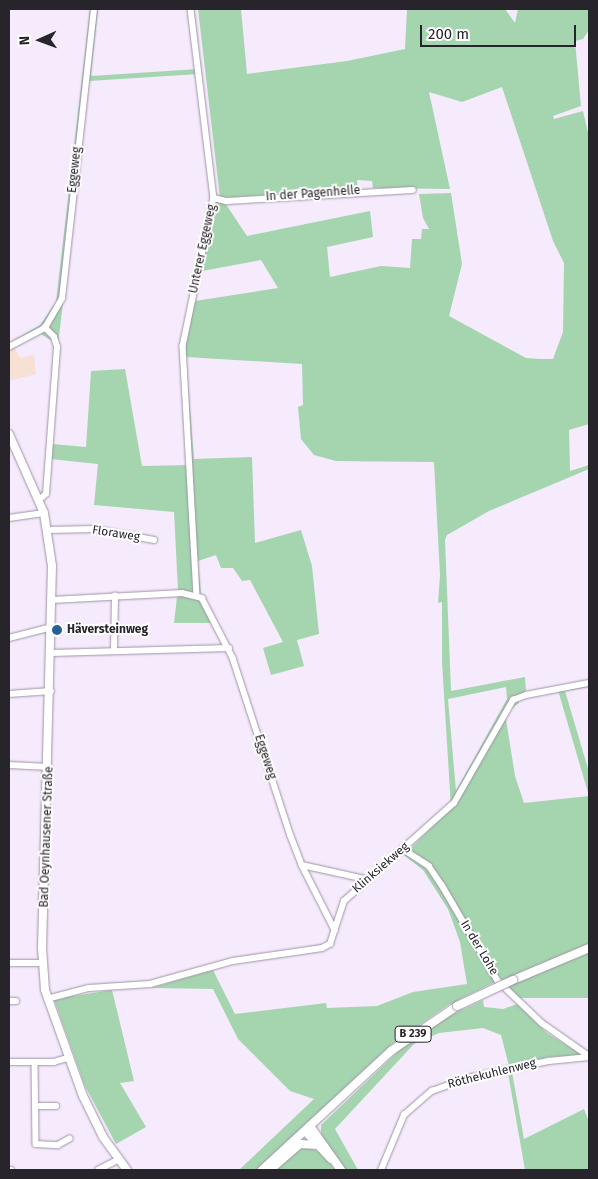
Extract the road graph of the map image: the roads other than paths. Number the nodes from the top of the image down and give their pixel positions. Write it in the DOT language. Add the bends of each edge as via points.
graph roads {
  1 [pos="94,9"];
  2 [pos="191,9"];
  3 [pos="413,190"];
  4 [pos="214,198"];
  5 [pos="46,328"];
  6 [pos="9,347"];
  7 [pos="9,434"];
  8 [pos="39,500"];
  9 [pos="9,511"];
  10 [pos="44,513"];
  11 [pos="11,517"];
  12 [pos="48,530"];
  13 [pos="154,540"];
  14 [pos="197,595"];
  15 [pos="115,596"];
  16 [pos="52,600"];
  17 [pos="52,627"];
  18 [pos="9,638"];
  19 [pos="229,648"];
  20 [pos="114,649"];
  21 [pos="51,653"];
  22 [pos="589,683"];
  23 [pos="51,691"];
  24 [pos="9,694"];
  25 [pos="9,765"];
  26 [pos="49,767"];
  27 [pos="403,849"];
  28 [pos="302,865"];
  29 [pos="365,879"];
  30 [pos="335,930"];
  31 [pos="589,948"];
  32 [pos="9,963"];
  33 [pos="42,963"];
  34 [pos="47,999"];
  35 [pos="9,1001"];
  36 [pos="16,1001"];
  37 [pos="589,1056"];
  38 [pos="68,1058"];
  39 [pos="9,1062"];
  40 [pos="35,1062"];
  41 [pos="36,1106"];
  42 [pos="56,1106"];
  43 [pos="307,1129"];
  44 [pos="69,1139"];
  45 [pos="318,1145"];
  46 [pos="118,1160"];
  47 [pos="98,1170"];
  48 [pos="127,1170"];
  49 [pos="262,1170"];
  50 [pos="270,1170"];
  51 [pos="341,1170"];
  52 [pos="381,1170"];
  1 -- 5 [label="street, Eggeweg" via="62,299"];
  2 -- 4 [label="street, Unterer Eggeweg"];
  3 -- 4 [label="street, In der Pagenhelle" via="226,201"];
  4 -- 14 [label="street, Unterer Eggeweg" via="183,346"];
  5 -- 6 [label="street"];
  5 -- 8 [label="street" via="57,347 46,494"];
  7 -- 8 [label="main road, Bad Oeynhausener Straße"];
  8 -- 10 [label="main road, Bad Oeynhausener Straße"];
  9 -- 11 [label="street"];
  10 -- 11 [label="street"];
  10 -- 12 [label="main road, Bad Oeynhausener Straße"];
  12 -- 13 [label="street, Floraweg" via="93,529"];
  12 -- 16 [label="main road, Bad Oeynhausener Straße"];
  14 -- 15 [label="street"];
  14 -- 19 [label="street, Eggeweg"];
  15 -- 16 [label="street"];
  15 -- 20 [label="street"];
  16 -- 17 [label="main road, Bad Oeynhausener Straße"];
  17 -- 18 [label="street"];
  17 -- 21 [label="main road, Bad Oeynhausener Straße"];
  19 -- 20 [label="street"];
  19 -- 28 [label="street, Eggeweg"];
  20 -- 21 [label="street"];
  21 -- 23 [label="main road, Bad Oeynhausener Straße"];
  22 -- 27 [label="street, Klinksiekweg" via="513,700 464,789"];
  23 -- 24 [label="street"];
  23 -- 26 [label="main road, Bad Oeynhausener Straße"];
  25 -- 26 [label="street"];
  26 -- 33 [label="main road, Bad Oeynhausener Straße"];
  27 -- 29 [label="street, Klinksiekweg"];
  27 -- 37 [label="street, In der Lohe" via="429,866 498,981 542,1023"];
  28 -- 29 [label="street"];
  28 -- 30 [label="street, Eggeweg"];
  29 -- 30 [label="street, Klinksiekweg" via="344,901"];
  30 -- 34 [label="street, Klinksiekweg" via="330,944 322,948 234,961 150,984 89,988"];
  31 -- 43 [label="main road, B 239, bridge" via="457,1006 397,1046"];
  32 -- 33 [label="street"];
  33 -- 34 [label="main road, Bad Oeynhausener Straße"];
  34 -- 38 [label="main road, Bad Oeynhausener Straße"];
  35 -- 36 [label="street"];
  37 -- 52 [label="street, Röthekuhlenweg" via="468,1078 432,1091 404,1114"];
  38 -- 40 [label="street"];
  38 -- 46 [label="main road, Bad Oeynhausener Straße" via="95,1122"];
  39 -- 40 [label="street"];
  40 -- 41 [label="street"];
  41 -- 42 [label="street"];
  41 -- 44 [label="street" via="36,1144 58,1145"];
  43 -- 45 [label="main road"];
  43 -- 49 [label="main road, B 239"];
  43 -- 51 [label="main road"];
  45 -- 50 [label="main road" via="300,1144"];
  45 -- 51 [label="main road"];
  46 -- 47 [label="street"];
  46 -- 48 [label="main road, Bad Oeynhausener Straße"];
}
